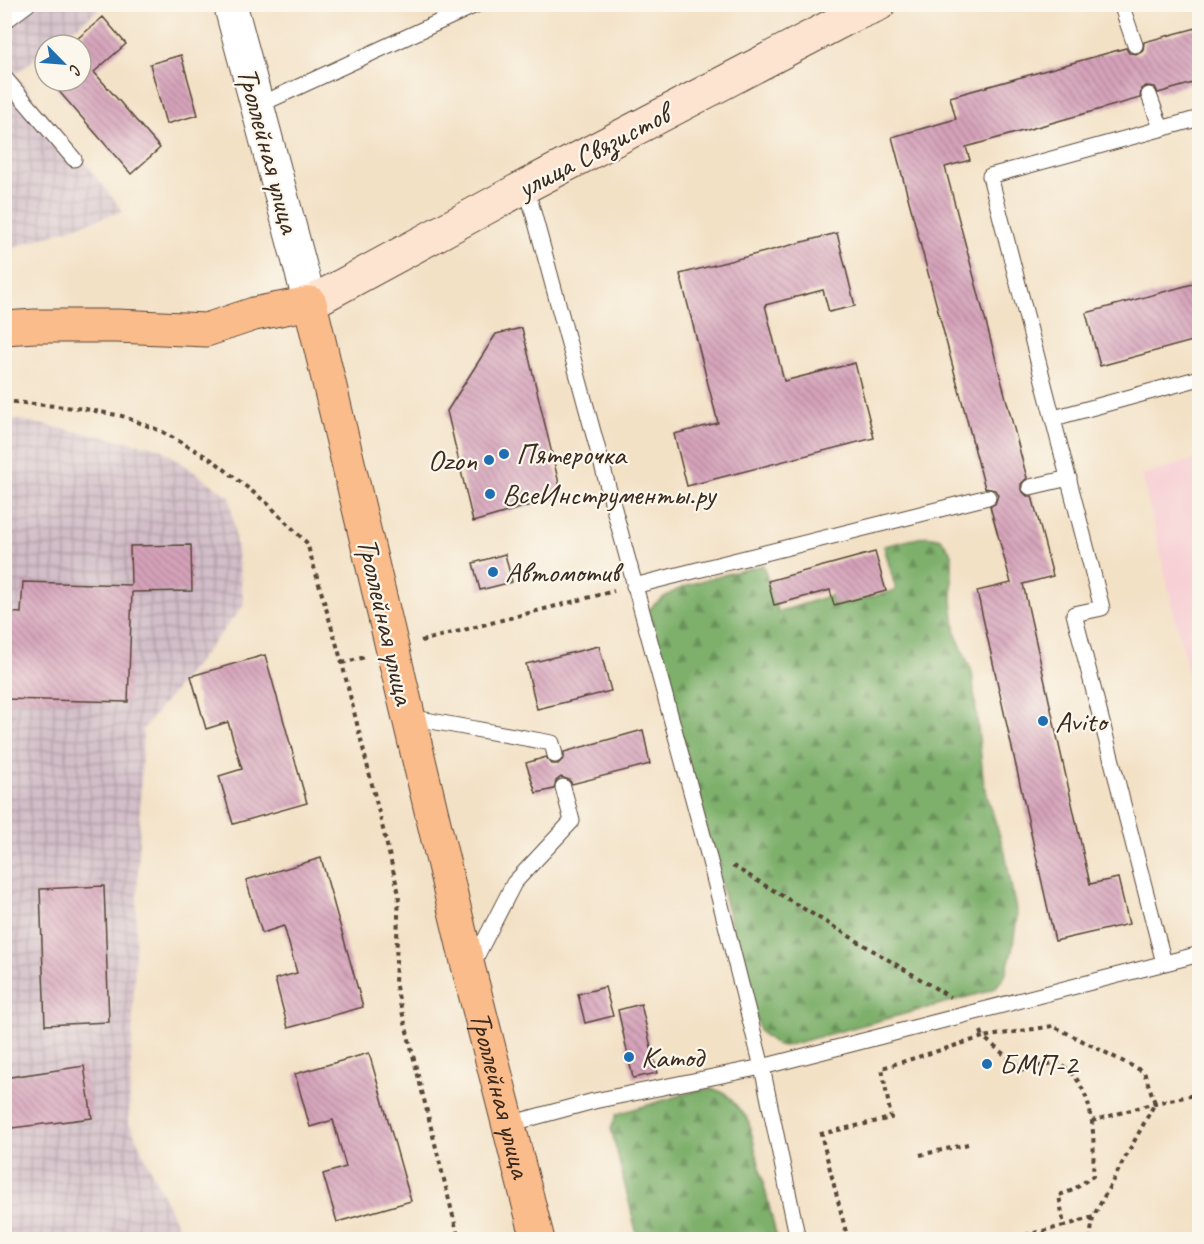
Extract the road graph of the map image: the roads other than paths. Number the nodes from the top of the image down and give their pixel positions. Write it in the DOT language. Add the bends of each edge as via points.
graph roads {
  1 [pos="28,4"];
  2 [pos="230,4"];
  3 [pos="478,4"];
  4 [pos="879,4"];
  5 [pos="1121,4"];
  6 [pos="461,8"];
  7 [pos="4,22"];
  8 [pos="1135,45"];
  9 [pos="4,77"];
  10 [pos="1149,95"];
  11 [pos="257,106"];
  12 [pos="1200,118"];
  13 [pos="1161,128"];
  14 [pos="74,159"];
  15 [pos="526,186"];
  16 [pos="310,303"];
  17 [pos="4,328"];
  18 [pos="1200,378"];
  19 [pos="1054,418"];
  20 [pos="1069,478"];
  21 [pos="1030,487"];
  22 [pos="988,498"];
  23 [pos="634,586"];
  24 [pos="409,717"];
  25 [pos="555,754"];
  26 [pos="563,787"];
  27 [pos="1200,954"];
  28 [pos="1164,963"];
  29 [pos="469,970"];
  30 [pos="762,1066"];
  31 [pos="509,1124"];
  32 [pos="538,1239"];
  33 [pos="798,1239"];
  1 -- 7 [label="lane"];
  2 -- 11 [label="street, Троллейная улица"];
  3 -- 6 [label="lane"];
  4 -- 15 [label="main road, улица Связистов"];
  5 -- 8 [label="lane"];
  6 -- 11 [label="lane"];
  9 -- 14 [label="lane"];
  10 -- 13 [label="lane"];
  11 -- 16 [label="street, Троллейная улица"];
  12 -- 13 [label="lane"];
  13 -- 19 [label="lane" via="990,176"];
  15 -- 16 [label="main road, улица Связистов"];
  15 -- 23 [label="lane"];
  16 -- 17 [label="main road" via="254,314 206,330 117,326"];
  16 -- 24 [label="main road, Троллейная улица"];
  18 -- 19 [label="lane"];
  19 -- 20 [label="lane"];
  20 -- 21 [label="lane"];
  20 -- 28 [label="lane" via="1102,608 1074,614"];
  22 -- 23 [label="lane"];
  23 -- 30 [label="lane"];
  24 -- 25 [label="lane" via="552,743"];
  24 -- 29 [label="main road, Троллейная улица"];
  26 -- 29 [label="lane" via="572,821 514,883"];
  27 -- 28 [label="lane"];
  28 -- 30 [label="lane"];
  29 -- 31 [label="main road, Троллейная улица"];
  30 -- 31 [label="lane" via="594,1101"];
  30 -- 33 [label="lane"];
  31 -- 32 [label="main road, Троллейная улица"];
}
